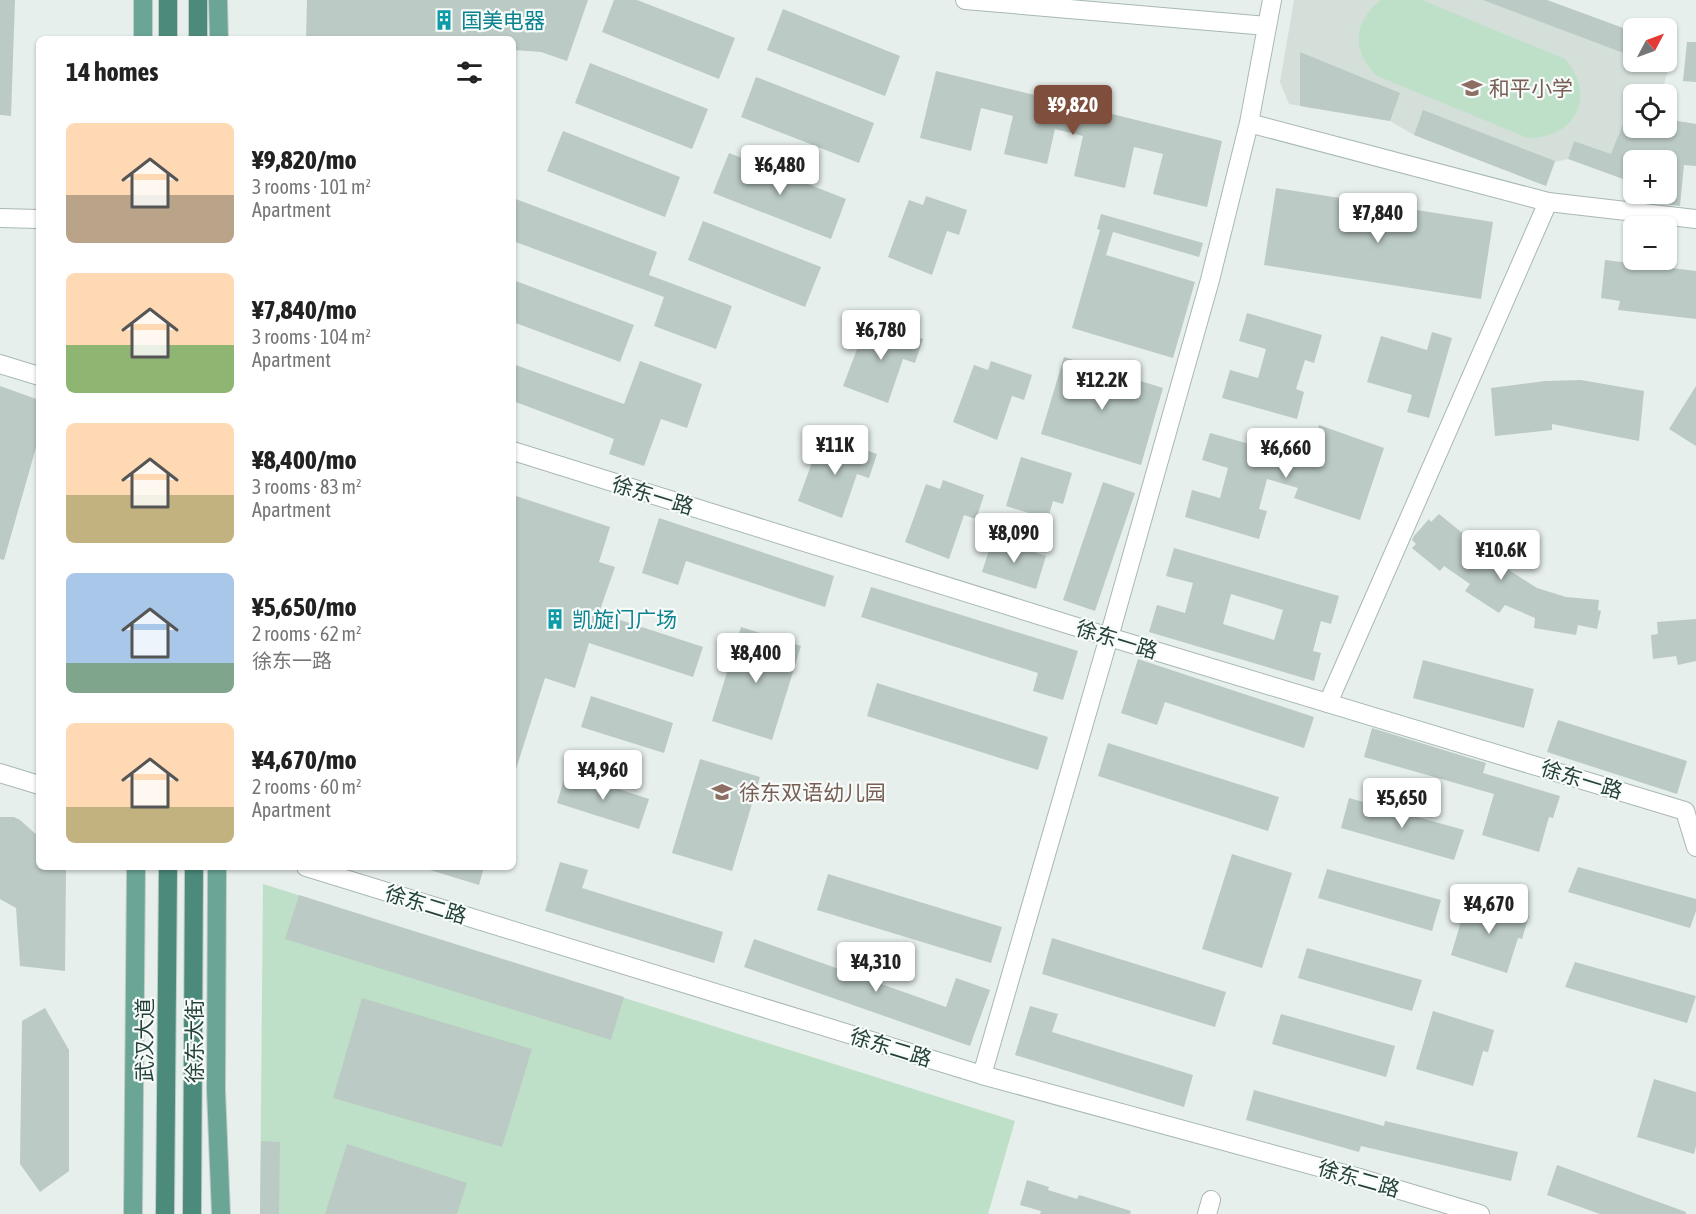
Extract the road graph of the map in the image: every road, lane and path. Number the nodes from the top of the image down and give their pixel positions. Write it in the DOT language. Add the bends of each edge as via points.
graph roads {
  1 [pos="143,0"];
  2 [pos="168,0"];
  3 [pos="198,0"];
  4 [pos="218,0"];
  5 [pos="965,0"];
  6 [pos="1272,0"];
  7 [pos="1267,26"];
  8 [pos="143,36"];
  9 [pos="168,36"];
  10 [pos="198,36"];
  11 [pos="219,36"];
  12 [pos="1249,123"];
  13 [pos="1548,202"];
  14 [pos="0,218"];
  15 [pos="36,219"];
  16 [pos="1696,219"];
  17 [pos="0,364"];
  18 [pos="36,375"];
  19 [pos="516,452"];
  20 [pos="1108,637"];
  21 [pos="1328,703"];
  22 [pos="0,773"];
  23 [pos="36,784"];
  24 [pos="1696,847"];
  25 [pos="136,870"];
  26 [pos="168,870"];
  27 [pos="194,870"];
  28 [pos="217,870"];
  29 [pos="316,870"];
  30 [pos="982,1075"];
  31 [pos="133,1214"];
  32 [pos="165,1214"];
  33 [pos="192,1214"];
  34 [pos="220,1214"];
  35 [pos="1480,1214"];
  1 -- 8 [label="main road"];
  2 -- 9 [label="highway"];
  3 -- 10 [label="highway"];
  4 -- 11 [label="main road"];
  5 -- 7 [label="street"];
  6 -- 7 [label="street"];
  7 -- 12 [label="street"];
  12 -- 13 [label="street"];
  12 -- 20 [label="street" via="1210,280"];
  13 -- 16 [label="street"];
  13 -- 21 [label="street"];
  14 -- 15 [label="street"];
  17 -- 18 [label="street"];
  19 -- 20 [label="street, 徐东一路"];
  20 -- 21 [label="street, 徐东一路"];
  20 -- 30 [label="street"];
  21 -- 24 [label="street, 徐东一路" via="1685,811"];
  22 -- 23 [label="street"];
  25 -- 31 [label="main road"];
  26 -- 32 [label="highway, 武汉大道"];
  27 -- 33 [label="highway"];
  28 -- 34 [label="main road, 徐东大街"];
  29 -- 30 [label="street, 徐东二路"];
  30 -- 35 [label="street, 徐东二路"];
}
